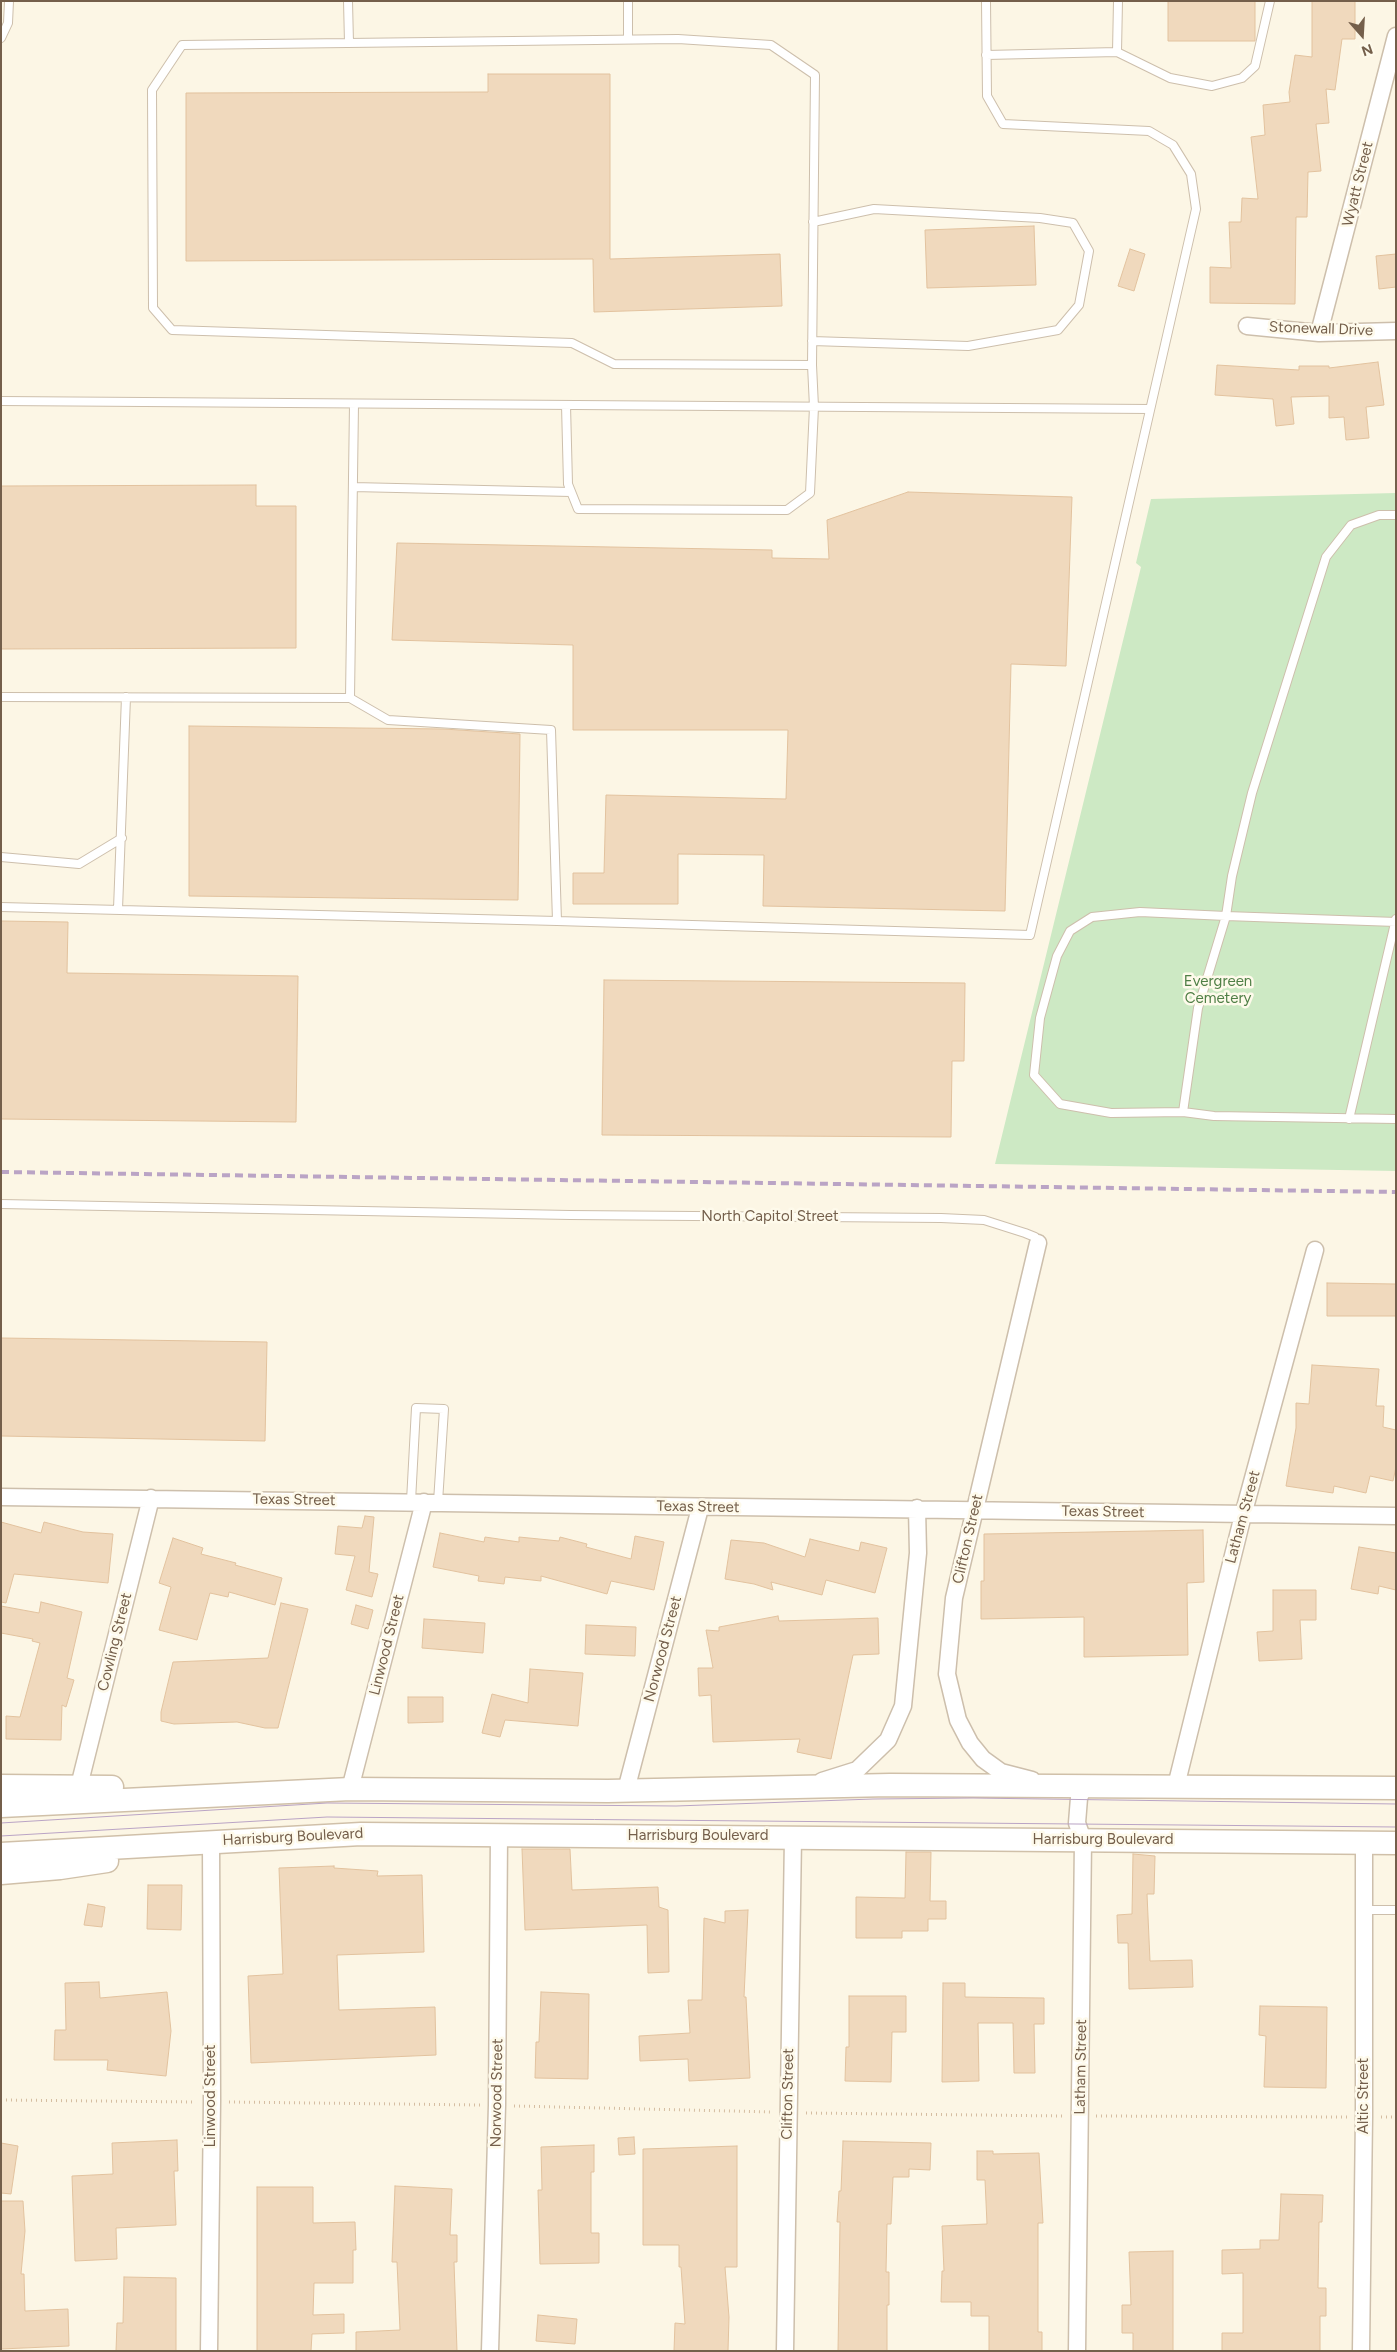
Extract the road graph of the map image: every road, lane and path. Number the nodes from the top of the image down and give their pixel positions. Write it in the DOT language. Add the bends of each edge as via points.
graph roads {
  1 [pos="9,1"];
  2 [pos="348,1"];
  3 [pos="628,1"];
  4 [pos="986,1"];
  5 [pos="1118,1"];
  6 [pos="1270,1"];
  7 [pos="1396,36"];
  8 [pos="1,38"];
  9 [pos="628,39"];
  10 [pos="349,43"];
  11 [pos="1117,52"];
  12 [pos="986,55"];
  13 [pos="813,222"];
  14 [pos="1247,326"];
  15 [pos="1396,331"];
  16 [pos="1319,332"];
  17 [pos="812,340"];
  18 [pos="812,366"];
  19 [pos="1,401"];
  20 [pos="354,404"];
  21 [pos="566,405"];
  22 [pos="814,407"];
  23 [pos="1150,409"];
  24 [pos="353,487"];
  25 [pos="571,492"];
  26 [pos="1396,515"];
  27 [pos="1,697"];
  28 [pos="126,698"];
  29 [pos="350,698"];
  30 [pos="122,838"];
  31 [pos="1,857"];
  32 [pos="1,907"];
  33 [pos="118,909"];
  34 [pos="1226,916"];
  35 [pos="558,920"];
  36 [pos="1395,921"];
  37 [pos="1183,1112"];
  38 [pos="1349,1119"];
  39 [pos="1396,1119"];
  40 [pos="1,1204"];
  41 [pos="1038,1243"];
  42 [pos="1315,1250"];
  43 [pos="1,1497"];
  44 [pos="151,1498"];
  45 [pos="424,1502"];
  46 [pos="700,1508"];
  47 [pos="917,1508"];
  48 [pos="974,1509"];
  49 [pos="1243,1515"];
  50 [pos="1396,1516"];
  51 [pos="1051,1785"];
  52 [pos="1085,1785"];
  53 [pos="1,1786"];
  54 [pos="79,1786"];
  55 [pos="806,1786"];
  56 [pos="1176,1786"];
  57 [pos="1396,1788"];
  58 [pos="350,1789"];
  59 [pos="626,1790"];
  60 [pos="1,1806"];
  61 [pos="499,1835"];
  62 [pos="793,1837"];
  63 [pos="1083,1840"];
  64 [pos="211,1841"];
  65 [pos="1364,1842"];
  66 [pos="1396,1843"];
  67 [pos="1,1854"];
  68 [pos="1,1873"];
  69 [pos="1364,1910"];
  70 [pos="1396,1910"];
  71 [pos="1,2100"];
  72 [pos="212,2102"];
  73 [pos="497,2105"];
  74 [pos="788,2112"];
  75 [pos="1080,2116"];
  76 [pos="1364,2116"];
  77 [pos="1396,2117"];
  78 [pos="209,2351"];
  79 [pos="490,2351"];
  80 [pos="785,2351"];
  81 [pos="1077,2351"];
  82 [pos="1361,2351"];
  1 -- 8 [label="lane" via="8,23"];
  2 -- 10 [label="lane"];
  3 -- 9 [label="lane"];
  4 -- 12 [label="lane"];
  5 -- 11 [label="lane"];
  6 -- 11 [label="lane" via="1255,66 1242,78 1212,86 1170,78"];
  7 -- 16 [label="street, Wyatt Street"];
  9 -- 10 [label="lane"];
  9 -- 13 [label="lane" via="771,45 815,75"];
  10 -- 18 [label="lane" via="182,45 152,90 153,308 172,330 572,343 614,364"];
  11 -- 12 [label="lane"];
  12 -- 23 [label="lane" via="987,96 1002,124 1149,131 1172,145 1191,174 1196,208"];
  13 -- 17 [label="lane"];
  13 -- 17 [label="lane" via="874,208 1040,218 1073,223 1089,251 1079,305 1058,330 968,346"];
  14 -- 16 [label="street, Stonewall Drive"];
  15 -- 16 [label="street, Stonewall Drive"];
  17 -- 18 [label="lane"];
  18 -- 22 [label="lane"];
  19 -- 20 [label="lane"];
  20 -- 21 [label="lane"];
  20 -- 24 [label="lane"];
  21 -- 22 [label="lane"];
  21 -- 25 [label="lane" via="568,484"];
  22 -- 23 [label="lane"];
  22 -- 25 [label="lane" via="810,493 788,510 578,510"];
  23 -- 35 [label="lane" via="1030,936"];
  24 -- 25 [label="lane"];
  24 -- 29 [label="lane"];
  26 -- 34 [label="lane" via="1379,515 1351,525 1326,557 1252,793"];
  27 -- 28 [label="lane"];
  28 -- 29 [label="lane"];
  28 -- 30 [label="lane"];
  29 -- 35 [label="lane" via="388,720 551,730"];
  30 -- 31 [label="lane" via="79,864"];
  30 -- 33 [label="lane"];
  32 -- 33 [label="lane"];
  33 -- 35 [label="lane"];
  34 -- 36 [label="lane"];
  34 -- 37 [label="lane" via="1198,1008"];
  34 -- 37 [label="lane" via="1140,912 1092,917 1070,931 1057,956 1040,1018 1034,1075 1060,1104 1111,1113"];
  36 -- 38 [label="lane"];
  37 -- 38 [label="lane" via="1214,1116"];
  38 -- 39 [label="lane"];
  40 -- 41 [label="lane, North Capitol Street" via="941,1218 984,1220 1025,1232 1035,1237"];
  41 -- 48 [label="street, Clifton Street"];
  42 -- 49 [label="street, Latham Street"];
  43 -- 44 [label="street, Texas Street"];
  44 -- 45 [label="street, Texas Street"];
  44 -- 54 [label="street, Cowling Street"];
  45 -- 45 [label="lane" via="444,1409 416,1408"];
  45 -- 46 [label="street, Texas Street"];
  45 -- 58 [label="street, Linwood Street"];
  46 -- 47 [label="street, Texas Street"];
  46 -- 59 [label="street, Norwood Street"];
  47 -- 48 [label="street, Texas Street"];
  47 -- 55 [label="street" via="918,1553 903,1706 888,1740 857,1770"];
  48 -- 49 [label="street, Texas Street"];
  48 -- 51 [label="street, Clifton Street" via="954,1598 948,1674 958,1720 970,1744 1001,1772"];
  49 -- 50 [label="street, Texas Street"];
  49 -- 56 [label="street, Latham Street"];
  51 -- 52 [label="main road"];
  51 -- 55 [label="main road"];
  52 -- 56 [label="main road"];
  52 -- 63 [label="street, Latham Street" via="1079,1798 1077,1822"];
  53 -- 54 [label="main road"];
  54 -- 58 [label="main road"];
  55 -- 59 [label="main road"];
  56 -- 57 [label="main road"];
  58 -- 59 [label="main road"];
  58 -- 60 [label="main road"];
  61 -- 62 [label="main road, Harrisburg Boulevard"];
  61 -- 64 [label="main road, Harrisburg Boulevard" via="361,1834"];
  61 -- 73 [label="street, Norwood Street"];
  62 -- 63 [label="main road, Harrisburg Boulevard"];
  62 -- 74 [label="street, Clifton Street"];
  63 -- 65 [label="main road, Harrisburg Boulevard"];
  63 -- 75 [label="street, Latham Street"];
  64 -- 67 [label="main road, Harrisburg Boulevard"];
  64 -- 68 [label="main road" via="60,1868"];
  64 -- 72 [label="street, Linwood Street"];
  65 -- 66 [label="main road, Harrisburg Boulevard"];
  65 -- 69 [label="street, Altic Street"];
  69 -- 70 [label="lane"];
  69 -- 76 [label="street, Altic Street"];
  71 -- 72 [label="path"];
  72 -- 73 [label="path"];
  72 -- 78 [label="street, Linwood Street"];
  73 -- 74 [label="path"];
  73 -- 79 [label="street, Norwood Street"];
  74 -- 75 [label="path"];
  74 -- 80 [label="street, Clifton Street"];
  75 -- 76 [label="path"];
  75 -- 81 [label="street, Latham Street"];
  76 -- 77 [label="path"];
  76 -- 82 [label="street, Altic Street"];
}
